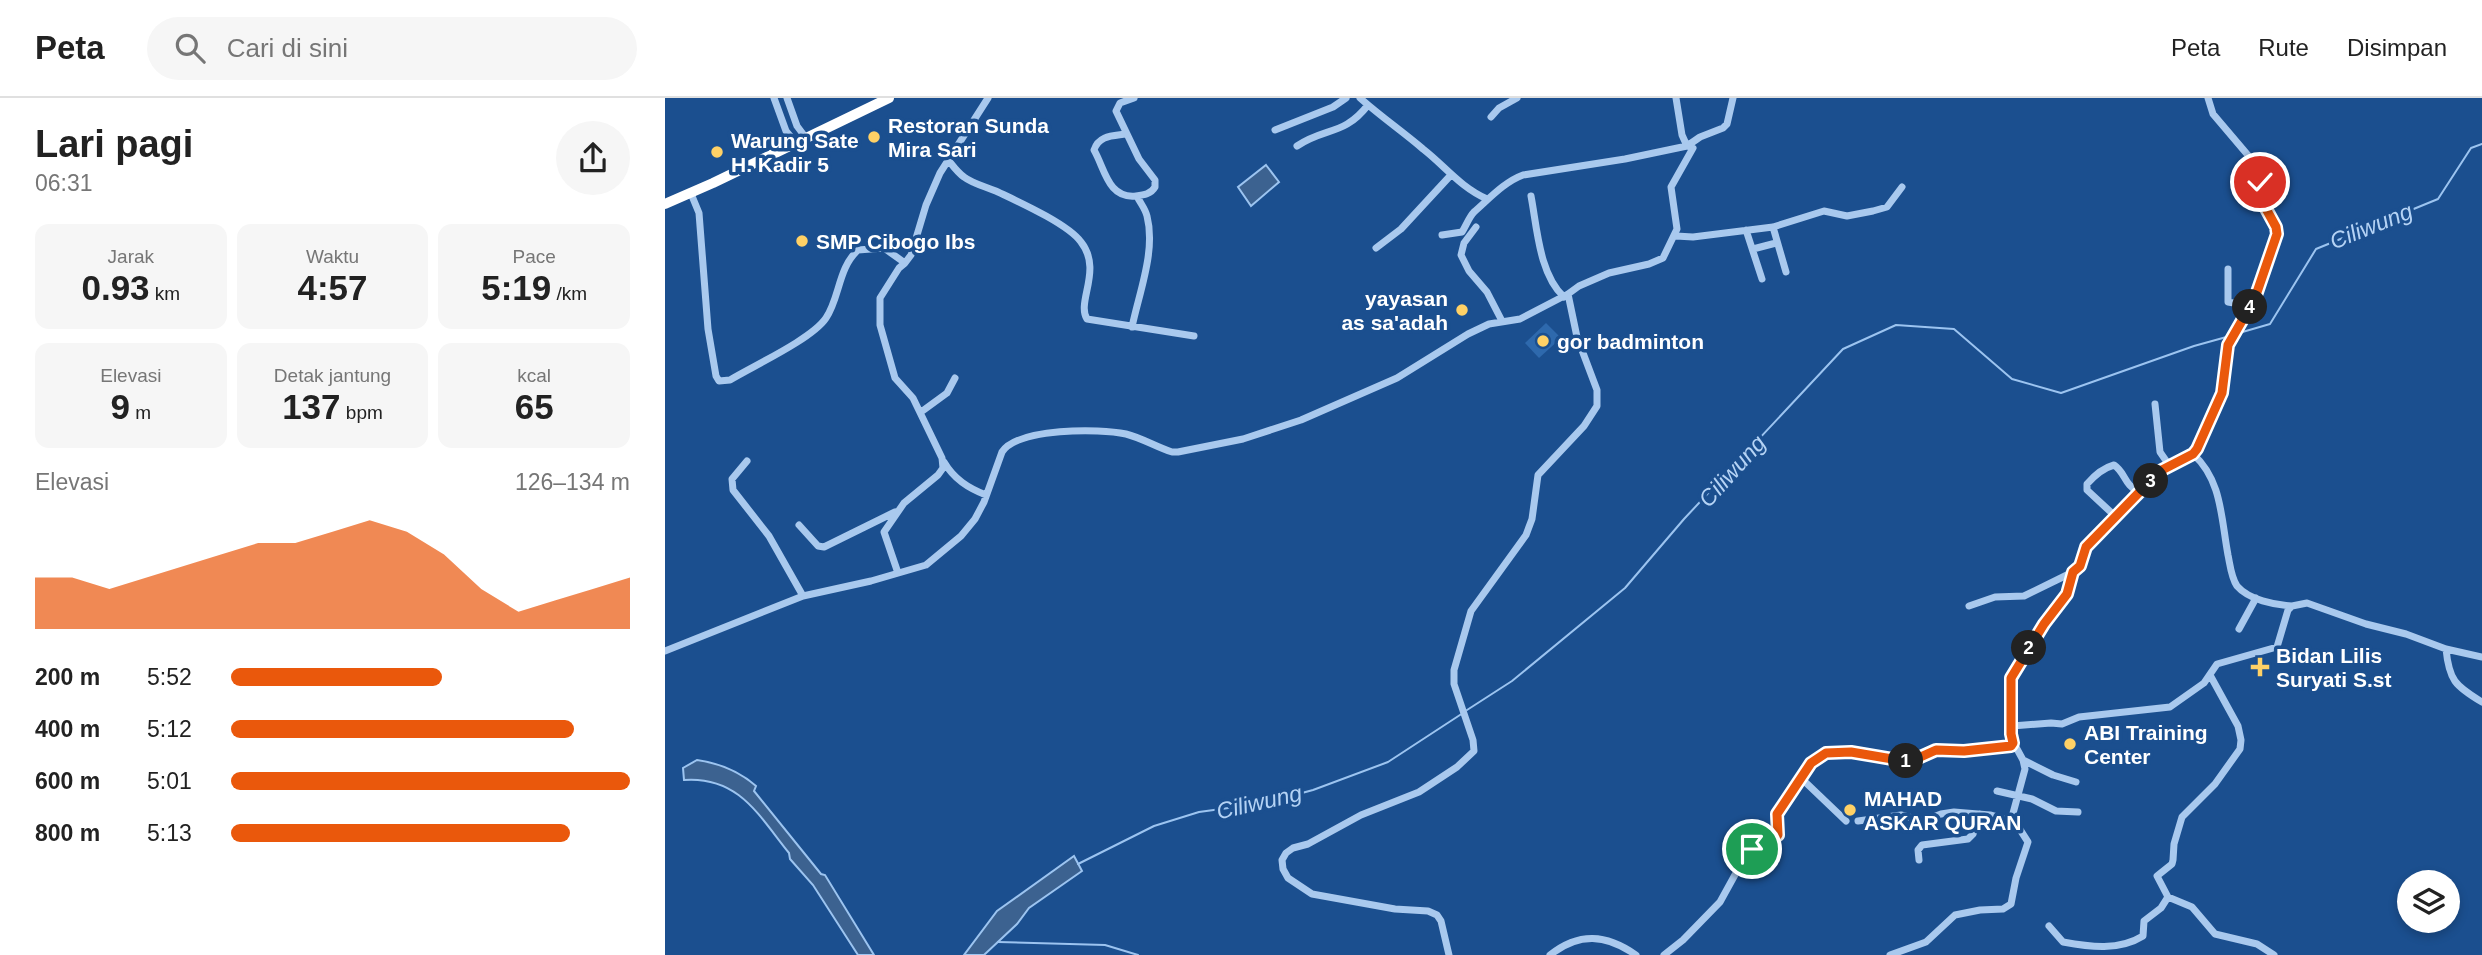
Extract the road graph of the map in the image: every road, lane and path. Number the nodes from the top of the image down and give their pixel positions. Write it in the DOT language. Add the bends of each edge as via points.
graph roads {
  1 [pos="774,98"];
  2 [pos="787,98"];
  3 [pos="888,98"];
  4 [pos="988,98"];
  5 [pos="1134,98"];
  6 [pos="1346,98"];
  7 [pos="1360,98"];
  8 [pos="1517,98"];
  9 [pos="1675,98"];
  10 [pos="1733,98"];
  11 [pos="2209,98"];
  12 [pos="1368,105"];
  13 [pos="1491,117"];
  14 [pos="1275,130"];
  15 [pos="1126,134"];
  16 [pos="801,141"];
  17 [pos="1297,146"];
  18 [pos="1686,146"];
  19 [pos="949,161"];
  20 [pos="1451,176"];
  21 [pos="1902,187"];
  22 [pos="694,192"];
  23 [pos="1137,196"];
  24 [pos="1531,196"];
  25 [pos="1487,199"];
  26 [pos="665,204"];
  27 [pos="1476,227"];
  28 [pos="1773,227"];
  29 [pos="1746,230"];
  30 [pos="1442,235"];
  31 [pos="1676,236"];
  32 [pos="1776,243"];
  33 [pos="1376,248"];
  34 [pos="1753,249"];
  35 [pos="905,263"];
  36 [pos="2228,269"];
  37 [pos="1786,272"];
  38 [pos="1762,279"];
  39 [pos="1566,295"];
  40 [pos="2251,306"];
  41 [pos="1502,321"];
  42 [pos="1132,327"];
  43 [pos="1194,336"];
  44 [pos="955,378"];
  45 [pos="2155,404"];
  46 [pos="921,412"];
  47 [pos="2193,454"];
  48 [pos="942,458"];
  49 [pos="747,461"];
  50 [pos="2169,465"];
  51 [pos="2140,493"];
  52 [pos="986,495"];
  53 [pos="898,510"];
  54 [pos="2115,516"];
  55 [pos="799,525"];
  56 [pos="2073,572"];
  57 [pos="898,573"];
  58 [pos="803,596"];
  59 [pos="2256,598"];
  60 [pos="1969,606"];
  61 [pos="2293,606"];
  62 [pos="2239,629"];
  63 [pos="2446,649"];
  64 [pos="665,650"];
  65 [pos="2482,657"];
  66 [pos="2210,676"];
  67 [pos="2482,702"];
  68 [pos="2012,726"];
  69 [pos="2013,743"];
  70 [pos="2023,760"];
  71 [pos="1801,778"];
  72 [pos="2075,782"];
  73 [pos="1997,792"];
  74 [pos="2018,797"];
  75 [pos="2078,813"];
  76 [pos="1980,814"];
  77 [pos="1846,821"];
  78 [pos="1858,821"];
  79 [pos="2013,821"];
  80 [pos="1919,860"];
  81 [pos="2168,897"];
  82 [pos="2049,926"];
  83 [pos="1449,955"];
  84 [pos="1550,955"];
  85 [pos="1636,955"];
  86 [pos="1664,955"];
  87 [pos="1890,955"];
  88 [pos="2274,955"];
  1 -- 16 [label="street" via="786,131"];
  2 -- 16 [label="street"];
  3 -- 16 [label="highway"];
  4 -- 19 [label="street"];
  5 -- 15 [label="street" via="1116,109"];
  6 -- 14 [label="street"];
  7 -- 12 [label="street"];
  8 -- 13 [label="street"];
  9 -- 18 [label="street"];
  10 -- 18 [label="street" via="1727,124"];
  11 -- 40 [label="street" via="2213,114 2258,167 2264,205 2277,229"];
  12 -- 17 [label="street" via="1345,127"];
  12 -- 20 [label="street"];
  15 -- 23 [label="street" via="1156,183 1153,191"];
  15 -- 23 [label="street" via="1102,139 1094,148 1111,186 1125,196"];
  16 -- 22 [label="highway"];
  18 -- 25 [label="street" via="1524,175"];
  18 -- 31 [label="street" via="1693,148 1671,187"];
  19 -- 35 [label="street" via="932,191"];
  19 -- 42 [label="street" via="964,177 1076,236 1091,268 1085,317"];
  20 -- 25 [label="street"];
  20 -- 33 [label="street" via="1401,229"];
  21 -- 28 [label="street" via="1887,207 1847,216 1824,211"];
  22 -- 26 [label="highway"];
  22 -- 35 [label="street" via="708,329 719,381 730,380 821,325 843,272 858,250 884,248"];
  23 -- 42 [label="street" via="1146,212 1149,237"];
  24 -- 39 [label="street" via="1547,268 1554,285"];
  25 -- 30 [label="street" via="1462,232"];
  27 -- 41 [label="street" via="1461,255"];
  28 -- 29 [label="street"];
  28 -- 32 [label="street"];
  29 -- 31 [label="street"];
  29 -- 34 [label="street"];
  31 -- 39 [label="street" via="1660,261 1609,273"];
  32 -- 34 [label="street"];
  32 -- 37 [label="street"];
  34 -- 38 [label="street"];
  35 -- 46 [label="street" via="880,298 880,325 895,378"];
  36 -- 40 [label="street" via="2228,302"];
  39 -- 41 [label="street" via="1520,319"];
  39 -- 83 [label="street" via="1597,390 1597,406 1540,472 1527,535 1471,611 1454,684 1474,751 1419,792 1293,848 1282,860 1288,878 1312,894 1437,915"];
  40 -- 47 [label="street" via="2228,345 2222,393"];
  41 -- 52 [label="street" via="1468,334 1375,388 1243,439 1178,452 1103,431 1018,440 1002,452"];
  42 -- 43 [label="street"];
  44 -- 46 [label="street" via="947,393"];
  45 -- 50 [label="street" via="2160,452"];
  46 -- 48 [label="street"];
  47 -- 50 [label="street"];
  47 -- 59 [label="street" via="2205,465 2214,484 2235,581"];
  48 -- 52 [label="street" via="960,481"];
  48 -- 53 [label="street" via="938,475"];
  49 -- 58 [label="street" via="732,479 733,489 769,536"];
  50 -- 51 [label="street"];
  51 -- 54 [label="street"];
  51 -- 54 [label="street" via="2128,486 2114,465 2091,480 2087,490"];
  52 -- 57 [label="street" via="975,519 943,554 926,565"];
  53 -- 55 [label="street" via="824,547"];
  53 -- 57 [label="street" via="884,535"];
  54 -- 56 [label="street" via="2089,543"];
  56 -- 60 [label="street" via="2024,596 1995,597"];
  56 -- 68 [label="street" via="2067,594 2011,678"];
  57 -- 58 [label="street"];
  58 -- 64 [label="street"];
  59 -- 61 [label="street"];
  59 -- 62 [label="street"];
  61 -- 63 [label="street" via="2313,604"];
  61 -- 66 [label="street" via="2284,617 2277,647 2219,663"];
  63 -- 65 [label="street"];
  63 -- 67 [label="street" via="2451,676"];
  66 -- 68 [label="street" via="2170,707 2079,717 2062,724"];
  66 -- 81 [label="street" via="2241,740 2215,784 2182,817 2172,864 2157,876"];
  68 -- 69 [label="street"];
  69 -- 70 [label="street"];
  69 -- 71 [label="street" via="1994,749 1936,750 1904,761 1834,752 1816,759"];
  70 -- 72 [label="street"];
  70 -- 74 [label="street"];
  71 -- 77 [label="street"];
  71 -- 86 [label="street" via="1777,814 1778,835 1747,853 1720,902"];
  73 -- 74 [label="street"];
  74 -- 75 [label="street" via="2056,811"];
  74 -- 79 [label="street"];
  76 -- 78 [label="street" via="1954,812 1919,821 1901,815"];
  76 -- 79 [label="street"];
  76 -- 80 [label="street" via="1970,838 1922,845"];
  79 -- 87 [label="street" via="2028,842 2009,906 1955,915 1926,942"];
  81 -- 82 [label="street" via="2144,921 2143,936 2112,947 2063,942"];
  81 -- 88 [label="street" via="2192,907 2215,934 2257,944"];
  84 -- 85 [label="street" via="1586,938 1608,941"];
}
